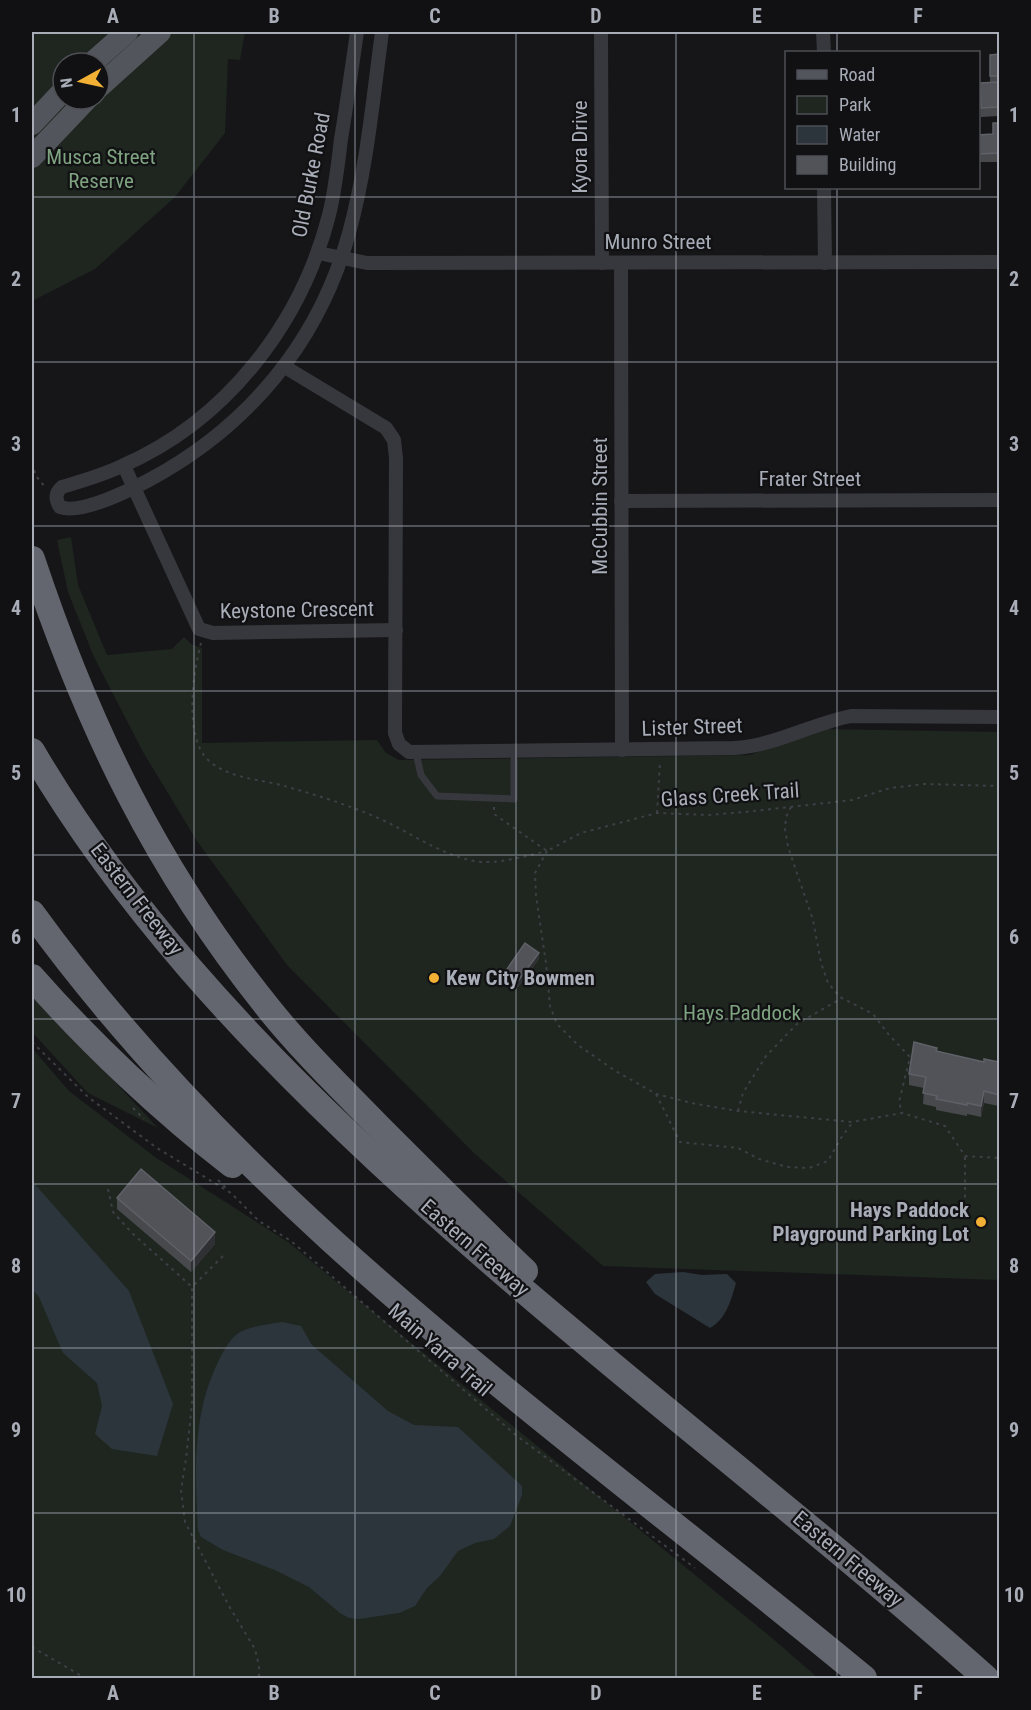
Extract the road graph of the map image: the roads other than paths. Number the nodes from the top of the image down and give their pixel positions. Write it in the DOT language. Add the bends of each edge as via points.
graph roads {
  1 [pos="127,32"];
  2 [pos="160,32"];
  3 [pos="357,32"];
  4 [pos="382,32"];
  5 [pos="601,32"];
  6 [pos="824,32"];
  7 [pos="106,51"];
  8 [pos="824,51"];
  9 [pos="111,76"];
  10 [pos="51,104"];
  11 [pos="76,111"];
  12 [pos="32,124"];
  13 [pos="32,157"];
  14 [pos="824,189"];
  15 [pos="318,252"];
  16 [pos="341,258"];
  17 [pos="999,262"];
  18 [pos="602,263"];
  19 [pos="621,263"];
  20 [pos="825,263"];
  21 [pos="285,367"];
  22 [pos="124,466"];
  23 [pos="135,488"];
  24 [pos="999,500"];
  25 [pos="621,501"];
  26 [pos="32,559"];
  27 [pos="396,630"];
  28 [pos="999,717"];
  29 [pos="622,750"];
  30 [pos="32,751"];
  31 [pos="514,752"];
  32 [pos="416,753"];
  33 [pos="32,912"];
  34 [pos="32,977"];
  35 [pos="340,1248"];
  36 [pos="673,1416"];
  37 [pos="864,1678"];
  38 [pos="986,1678"];
  1 -- 7 [label="main road"];
  2 -- 9 [label="main road"];
  3 -- 15 [label="street, Old Burke Road" via="333,198"];
  4 -- 16 [label="street" via="357,198"];
  5 -- 18 [label="street, Kyora Drive"];
  6 -- 8 [label="street"];
  10 -- 12 [label="main road"];
  11 -- 13 [label="main road"];
  14 -- 20 [label="street"];
  15 -- 16 [label="street, Munro Street"];
  15 -- 22 [label="street, Old Burke Road" via="288,317 253,368 200,418"];
  16 -- 18 [label="street, Munro Street" via="367,263"];
  16 -- 21 [label="street" via="312,325"];
  17 -- 20 [label="street, Munro Street"];
  18 -- 19 [label="street, Munro Street"];
  19 -- 20 [label="street, Munro Street"];
  19 -- 25 [label="street, McCubbin Street"];
  21 -- 23 [label="street" via="229,428 176,466"];
  21 -- 27 [label="street, Keystone Crescent" via="386,428 394,440"];
  22 -- 23 [label="street, Keystone Crescent"];
  22 -- 23 [label="street, Old Burke Road" via="62,487 56,501 60,507 70,509"];
  23 -- 27 [label="street, Keystone Crescent" via="196,626 205,632"];
  24 -- 25 [label="street, Frater Street"];
  25 -- 29 [label="street, McCubbin Street"];
  26 -- 36 [label="highway" via="81,693 128,794 179,884 241,973 350,1097"];
  27 -- 32 [label="street, Keystone Crescent" via="395,733 404,749"];
  28 -- 29 [label="street, Lister Street" via="851,716 757,746"];
  29 -- 31 [label="street, Lister Street"];
  30 -- 36 [label="highway, Eastern Freeway" via="77,821 163,936 278,1063 467,1242"];
  31 -- 32 [label="street, Lister Street"];
  31 -- 32 [label="lane" via="514,799 437,796 421,775"];
  33 -- 35 [label="highway" via="96,996 152,1060 274,1187"];
  34 -- 35 [label="highway" via="63,1012 162,1106"];
  35 -- 37 [label="highway" via="513,1396"];
  36 -- 38 [label="highway, Eastern Freeway"];
}
